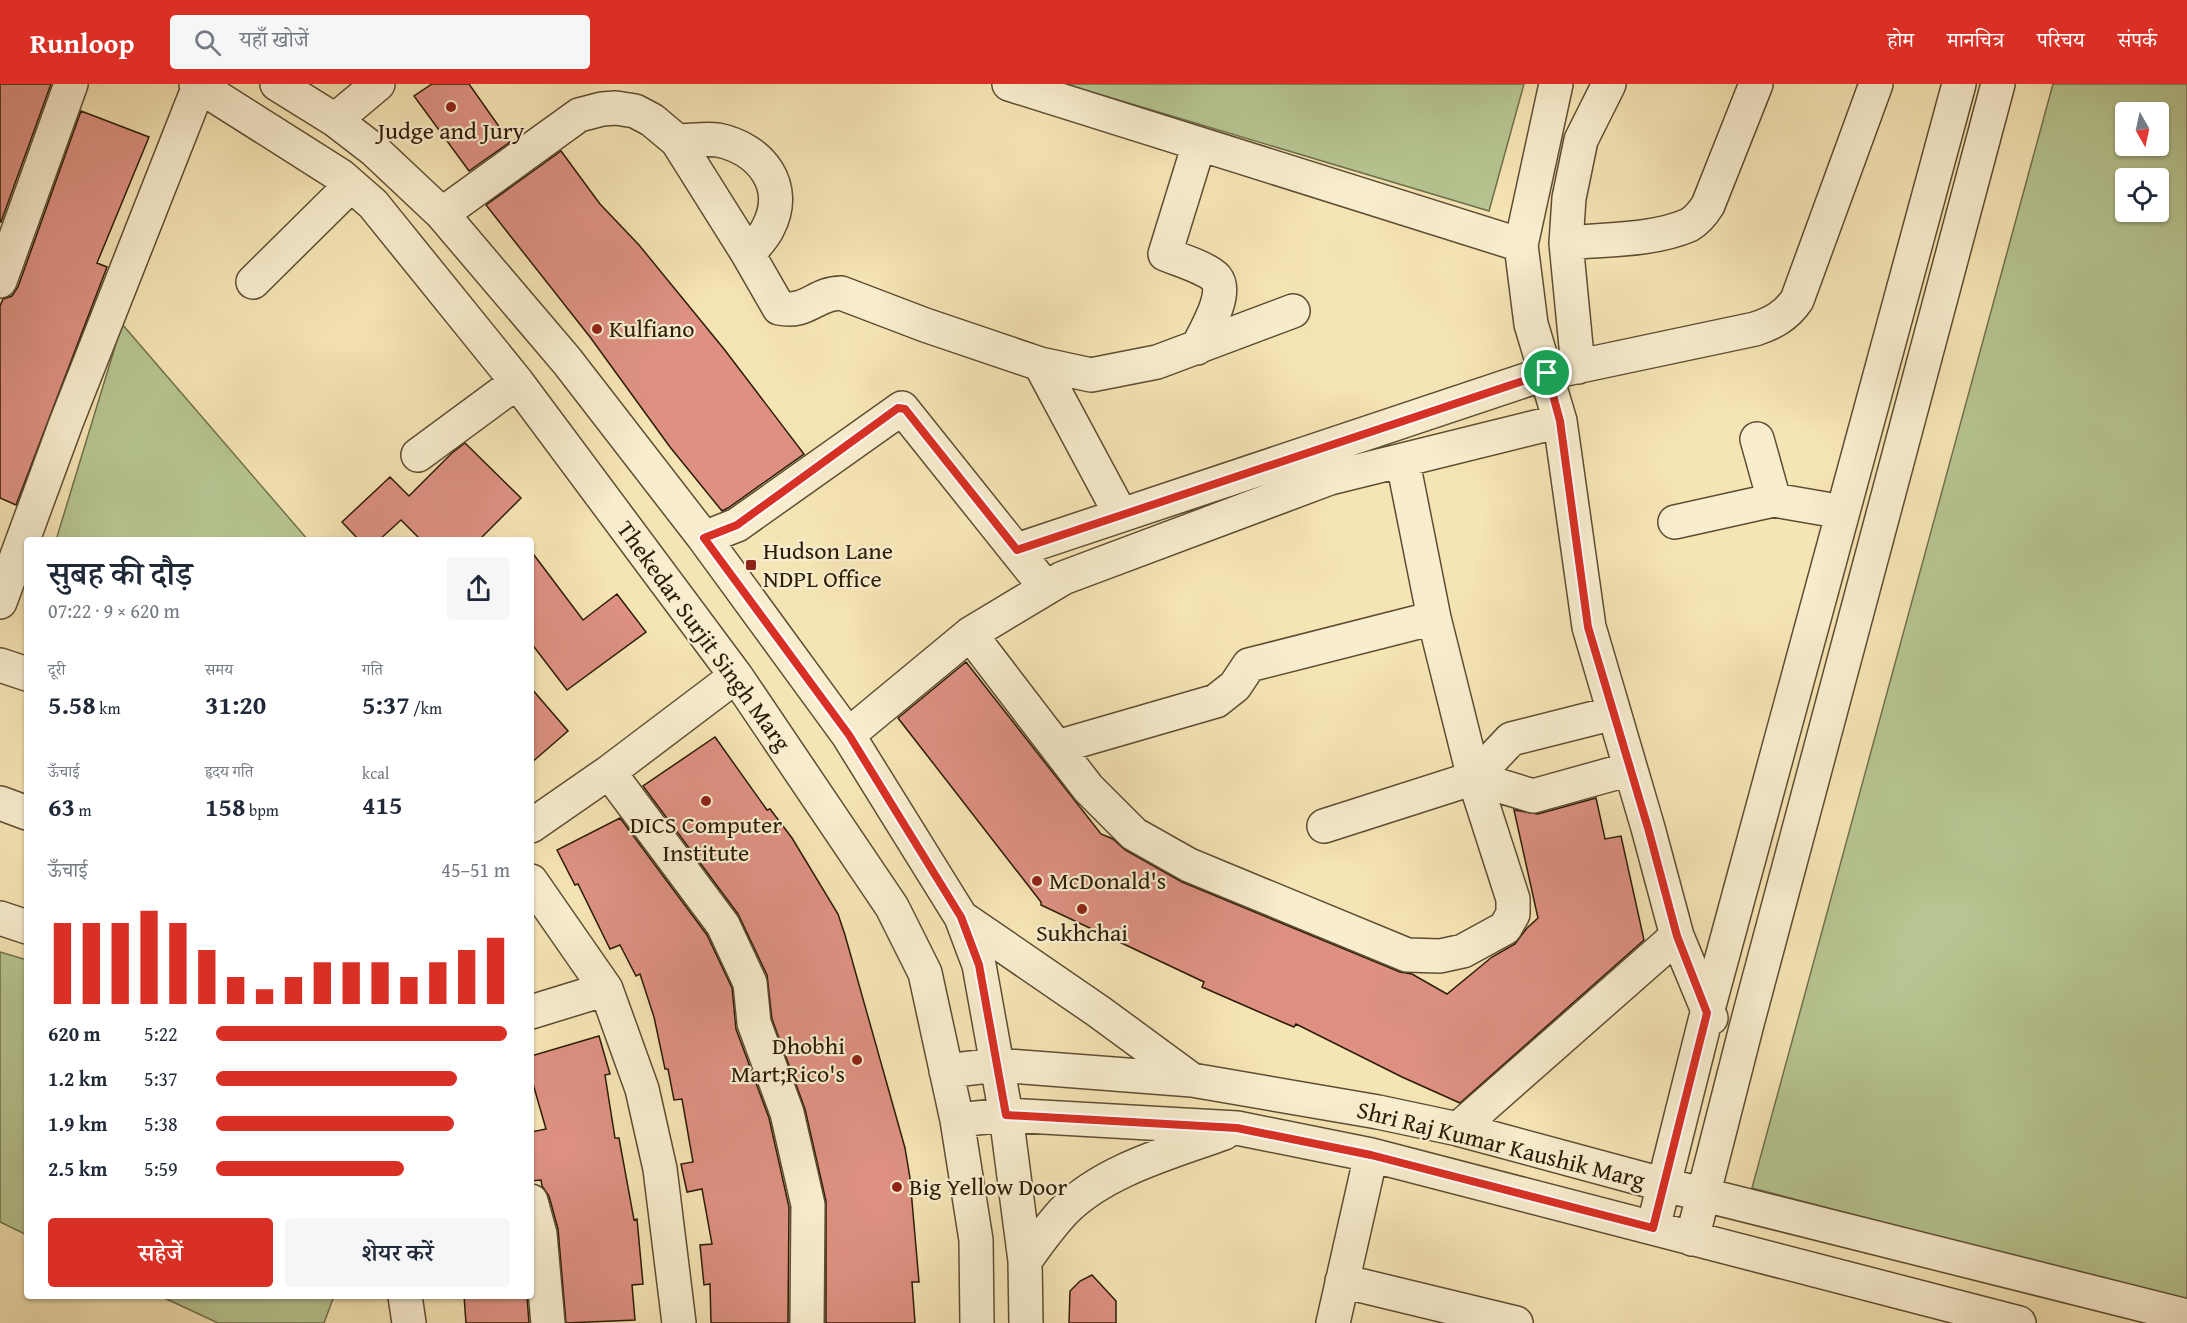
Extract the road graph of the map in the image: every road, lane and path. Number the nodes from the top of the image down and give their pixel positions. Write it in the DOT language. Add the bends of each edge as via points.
graph roads {
  1 [pos="71,84"];
  2 [pos="277,84"];
  3 [pos="378,84"];
  4 [pos="1009,84"];
  5 [pos="1556,84"];
  6 [pos="1609,84"];
  7 [pos="1756,84"];
  8 [pos="1876,84"];
  9 [pos="1959,84"];
  10 [pos="1998,84"];
  11 [pos="198,85"];
  12 [pos="335,120"];
  13 [pos="677,141"];
  14 [pos="1199,144"];
  15 [pos="351,184"];
  16 [pos="442,214"];
  17 [pos="1566,243"];
  18 [pos="1521,245"];
  19 [pos="748,254"];
  20 [pos="0,281"];
  21 [pos="253,282"];
  22 [pos="1293,311"];
  23 [pos="1197,348"];
  24 [pos="1041,364"];
  25 [pos="1562,370"];
  26 [pos="517,382"];
  27 [pos="1560,421"];
  28 [pos="1757,439"];
  29 [pos="418,455"];
  30 [pos="1403,462"];
  31 [pos="1774,501"];
  32 [pos="1843,512"];
  33 [pos="1121,515"];
  34 [pos="1675,522"];
  35 [pos="704,538"];
  36 [pos="1017,550"];
  37 [pos="1046,588"];
  38 [pos="0,602"];
  39 [pos="1434,618"];
  40 [pos="970,634"];
  41 [pos="0,665"];
  42 [pos="24,673"];
  43 [pos="736,676"];
  44 [pos="1614,713"];
  45 [pos="849,735"];
  46 [pos="1057,747"];
  47 [pos="1630,769"];
  48 [pos="609,772"];
  49 [pos="1474,778"];
  50 [pos="0,803"];
  51 [pos="24,812"];
  52 [pos="534,824"];
  53 [pos="1324,826"];
  54 [pos="534,885"];
  55 [pos="961,917"];
  56 [pos="0,918"];
  57 [pos="24,926"];
  58 [pos="1677,936"];
  59 [pos="606,989"];
  60 [pos="534,1011"];
  61 [pos="1707,1013"];
  62 [pos="1739,1053"];
  63 [pos="997,1065"];
  64 [pos="946,1071"];
  65 [pos="1192,1080"];
  66 [pos="1006,1115"];
  67 [pos="957,1120"];
  68 [pos="1237,1128"];
  69 [pos="1458,1129"];
  70 [pos="1371,1155"];
  71 [pos="1665,1185"];
  72 [pos="1703,1195"];
  73 [pos="534,1213"];
  74 [pos="1653,1228"];
  75 [pos="1692,1239"];
  76 [pos="1024,1261"];
  77 [pos="1342,1281"];
  78 [pos="405,1299"];
  79 [pos="2187,1316"];
  80 [pos="409,1323"];
  81 [pos="548,1323"];
  82 [pos="679,1323"];
  83 [pos="807,1323"];
  84 [pos="977,1323"];
  85 [pos="1026,1323"];
  86 [pos="1333,1323"];
  87 [pos="1516,1323"];
  88 [pos="2019,1323"];
  1 -- 20 [label="street"];
  2 -- 12 [label="street"];
  3 -- 12 [label="street"];
  4 -- 14 [label="street"];
  5 -- 18 [label="street"];
  6 -- 17 [label="street" via="1581,140 1569,198"];
  7 -- 17 [label="street" via="1701,217 1654,235"];
  8 -- 25 [label="street" via="1797,300 1788,312 1755,329"];
  9 -- 32 [label="street"];
  10 -- 62 [label="street"];
  11 -- 15 [label="street, Thekedar Surjit Singh Marg"];
  11 -- 38 [label="street"];
  12 -- 16 [label="street" via="374,150"];
  13 -- 16 [label="street" via="635,111 602,109 579,116"];
  13 -- 19 [label="street"];
  13 -- 19 [label="street" via="716,140 740,146 763,164 775,182 775,207 768,229"];
  14 -- 18 [label="street"];
  14 -- 23 [label="street" via="1165,254 1216,278 1220,288 1218,303"];
  15 -- 21 [label="street"];
  15 -- 26 [label="street, Thekedar Surjit Singh Marg" via="373,204"];
  16 -- 35 [label="street" via="567,361"];
  17 -- 25 [label="street"];
  18 -- 25 [label="street" via="1531,324"];
  19 -- 24 [label="street" via="779,308 801,309 830,293 841,292"];
  22 -- 23 [label="street"];
  23 -- 24 [label="street" via="1157,362 1091,375"];
  24 -- 33 [label="street"];
  25 -- 27 [label="street"];
  25 -- 33 [label="street"];
  26 -- 29 [label="street"];
  26 -- 43 [label="street, Thekedar Surjit Singh Marg"];
  27 -- 30 [label="street"];
  27 -- 44 [label="street" via="1588,627"];
  28 -- 31 [label="street"];
  30 -- 37 [label="street" via="1330,478 1063,578"];
  30 -- 39 [label="street"];
  31 -- 32 [label="street"];
  31 -- 34 [label="street"];
  32 -- 61 [label="street"];
  33 -- 36 [label="street"];
  35 -- 36 [label="street" via="737,525 902,408"];
  35 -- 45 [label="street"];
  36 -- 37 [label="street"];
  37 -- 40 [label="street"];
  39 -- 46 [label="street" via="1249,665 1235,686 1216,701"];
  39 -- 49 [label="street"];
  40 -- 45 [label="street"];
  40 -- 46 [label="street"];
  41 -- 42 [label="street"];
  43 -- 48 [label="street"];
  43 -- 64 [label="street, Thekedar Surjit Singh Marg" via="892,907 925,973"];
  44 -- 47 [label="street"];
  44 -- 49 [label="street" via="1511,739"];
  45 -- 55 [label="street"];
  46 -- 49 [label="street" via="1088,788 1134,834 1189,865 1407,955 1440,956 1463,951 1505,928 1513,914 1513,898"];
  47 -- 49 [label="street" via="1533,796"];
  47 -- 58 [label="street"];
  48 -- 52 [label="street"];
  48 -- 83 [label="street" via="723,925 750,983 754,1023 787,1113 808,1204"];
  49 -- 53 [label="street"];
  50 -- 51 [label="street"];
  54 -- 59 [label="street"];
  55 -- 63 [label="street" via="979,965"];
  55 -- 65 [label="street"];
  56 -- 57 [label="street"];
  58 -- 61 [label="street"];
  58 -- 69 [label="street"];
  59 -- 60 [label="street"];
  59 -- 82 [label="street" via="642,1089 660,1169"];
  61 -- 62 [label="street"];
  61 -- 71 [label="street"];
  62 -- 72 [label="street"];
  63 -- 64 [label="street, Shri Raj Kumar Kaushik Marg"];
  63 -- 65 [label="street, Shri Raj Kumar Kaushik Marg"];
  63 -- 66 [label="street"];
  64 -- 67 [label="street, Thekedar Surjit Singh Marg"];
  65 -- 69 [label="street, Shri Raj Kumar Kaushik Marg"];
  66 -- 67 [label="street, Shri Raj Kumar Kaushik Marg"];
  66 -- 68 [label="street, Shri Raj Kumar Kaushik Marg"];
  66 -- 76 [label="street"];
  67 -- 84 [label="street, Thekedar Surjit Singh Marg" via="976,1240"];
  68 -- 70 [label="street, Shri Raj Kumar Kaushik Marg"];
  68 -- 76 [label="street" via="1125,1170 1083,1195 1065,1210"];
  69 -- 71 [label="street, Shri Raj Kumar Kaushik Marg"];
  70 -- 74 [label="street, Shri Raj Kumar Kaushik Marg"];
  70 -- 77 [label="street"];
  71 -- 72 [label="street, Shri Raj Kumar Kaushik Marg"];
  71 -- 74 [label="street"];
  72 -- 75 [label="street"];
  72 -- 79 [label="street, Shri Raj Kumar Kaushik Marg"];
  73 -- 81 [label="street" via="540,1234"];
  74 -- 75 [label="street, Shri Raj Kumar Kaushik Marg"];
  75 -- 88 [label="street, Shri Raj Kumar Kaushik Marg"];
  76 -- 85 [label="street"];
  77 -- 86 [label="street"];
  77 -- 87 [label="street"];
  78 -- 80 [label="street"];
}
